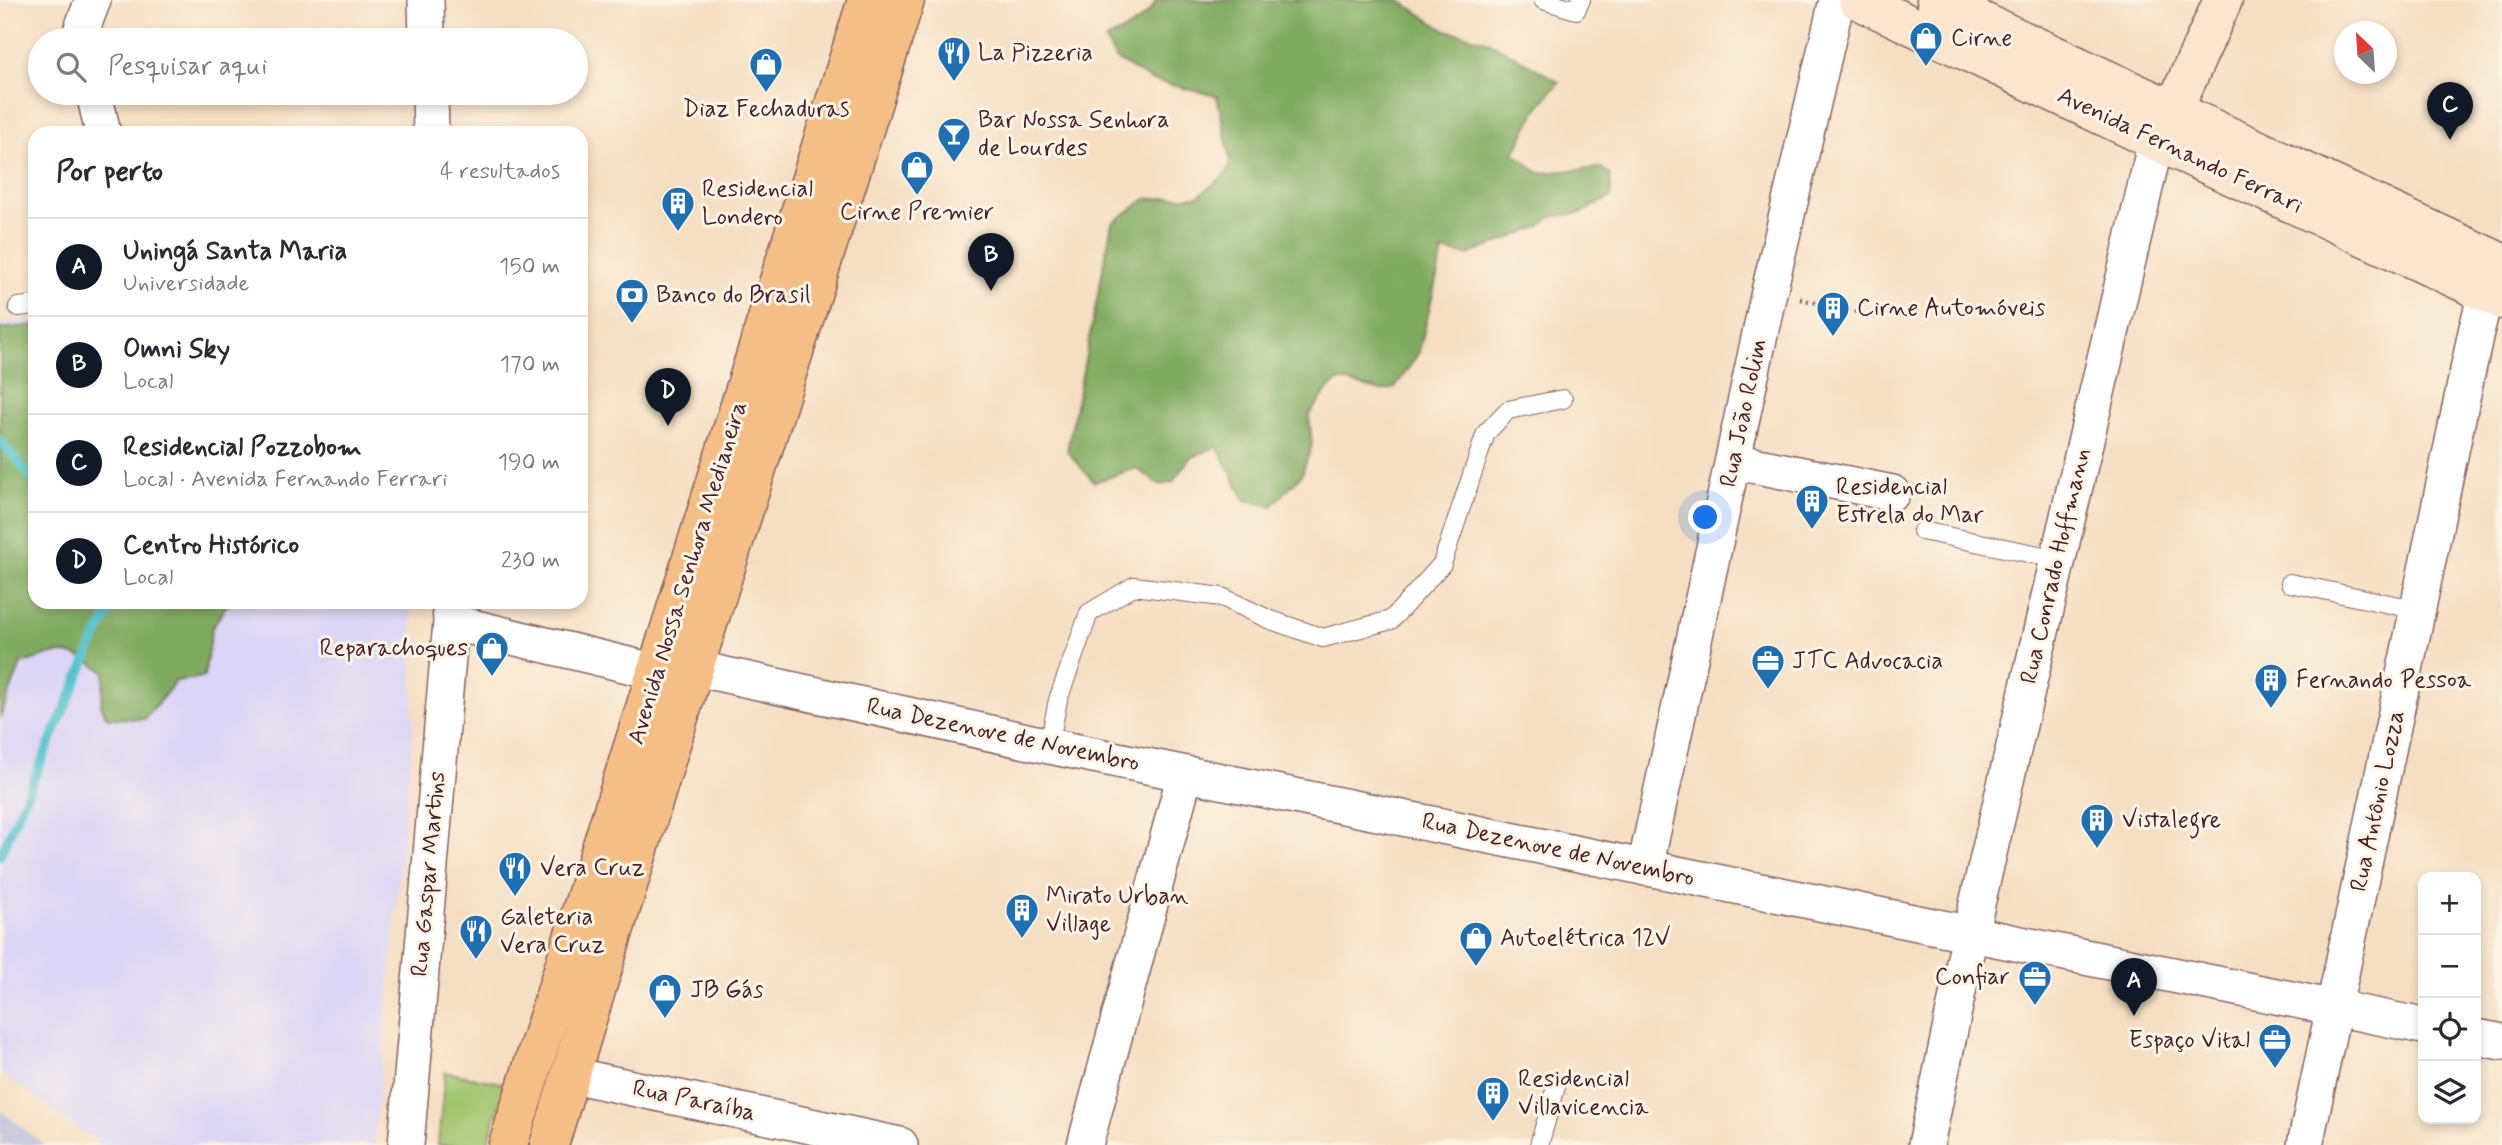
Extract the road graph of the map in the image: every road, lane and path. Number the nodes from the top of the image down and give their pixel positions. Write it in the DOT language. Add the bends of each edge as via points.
graph roads {
  1 [pos="93,0"];
  2 [pos="426,0"];
  3 [pos="867,0"];
  4 [pos="905,0"];
  5 [pos="1544,0"];
  6 [pos="1581,0"];
  7 [pos="1837,0"];
  8 [pos="1858,0"];
  9 [pos="1936,0"];
  10 [pos="2223,0"];
  11 [pos="82,28"];
  12 [pos="427,28"];
  13 [pos="97,105"];
  14 [pos="430,105"];
  15 [pos="2165,125"];
  16 [pos="101,126"];
  17 [pos="431,126"];
  18 [pos="2499,276"];
  19 [pos="1769,292"];
  20 [pos="1878,317"];
  21 [pos="1563,399"];
  22 [pos="1733,461"];
  23 [pos="1892,493"];
  24 [pos="1922,531"];
  25 [pos="2058,559"];
  26 [pos="2290,583"];
  27 [pos="2418,610"];
  28 [pos="450,612"];
  29 [pos="675,670"];
  30 [pos="1049,747"];
  31 [pos="1185,774"];
  32 [pos="1645,868"];
  33 [pos="1970,934"];
  34 [pos="2334,1008"];
  35 [pos="2418,1025"];
  36 [pos="2481,1038"];
  37 [pos="2502,1042"];
  38 [pos="570,1075"];
  39 [pos="1556,1087"];
  40 [pos="406,1145"];
  41 [pos="508,1145"];
  42 [pos="549,1145"];
  43 [pos="900,1145"];
  44 [pos="1085,1145"];
  45 [pos="1539,1145"];
  46 [pos="1926,1145"];
  47 [pos="2305,1145"];
  1 -- 11 [label="street"];
  2 -- 12 [label="street"];
  3 -- 29 [label="main road, Avenida Nossa Senhora Medianeira"];
  4 -- 29 [label="main road, Avenida Nossa Senhora Medianeira"];
  5 -- 6 [label="lane" via="1576,10"];
  7 -- 19 [label="street, Rua João Rolim"];
  8 -- 15 [label="main road, Avenida Fernando Ferrari"];
  9 -- 15 [label="main road, Avenida Fernando Ferrari"];
  10 -- 15 [label="main road, Rua Conrado Hoffmann"];
  13 -- 16 [label="street"];
  14 -- 17 [label="street"];
  15 -- 18 [label="main road, Avenida Fernando Ferrari"];
  15 -- 25 [label="street, Rua Conrado Hoffmann"];
  18 -- 27 [label="street, Rua Antônio Lozza"];
  19 -- 20 [label="path"];
  19 -- 22 [label="street, Rua João Rolim"];
  21 -- 30 [label="lane" via="1507,410 1486,433 1443,564 1391,620 1323,638 1222,597 1134,586 1089,613 1058,700"];
  22 -- 23 [label="street"];
  22 -- 32 [label="street, Rua João Rolim"];
  24 -- 25 [label="lane"];
  25 -- 33 [label="street, Rua Conrado Hoffmann"];
  26 -- 27 [label="lane"];
  27 -- 34 [label="street, Rua Antônio Lozza"];
  28 -- 29 [label="street, Rua Dezenove de Novembro"];
  28 -- 40 [label="street, Rua Gaspar Martins"];
  29 -- 30 [label="street, Rua Dezenove de Novembro"];
  29 -- 38 [label="main road, Avenida Nossa Senhora Medianeira"];
  29 -- 41 [label="main road, Avenida Nossa Senhora Medianeira"];
  30 -- 31 [label="street, Rua Dezenove de Novembro"];
  31 -- 32 [label="street, Rua Dezenove de Novembro"];
  31 -- 44 [label="street"];
  32 -- 33 [label="street, Rua Dezenove de Novembro"];
  33 -- 34 [label="street, Rua Dezenove de Novembro"];
  33 -- 46 [label="street, Rua Conrado Hoffmann"];
  34 -- 35 [label="street, Rua Dezenove de Novembro"];
  34 -- 47 [label="street, Rua Antônio Lozza"];
  36 -- 37 [label="street"];
  38 -- 42 [label="main road, Avenida Nossa Senhora Medianeira"];
  38 -- 43 [label="street, Rua Paraíba"];
  39 -- 45 [label="lane"];
}
